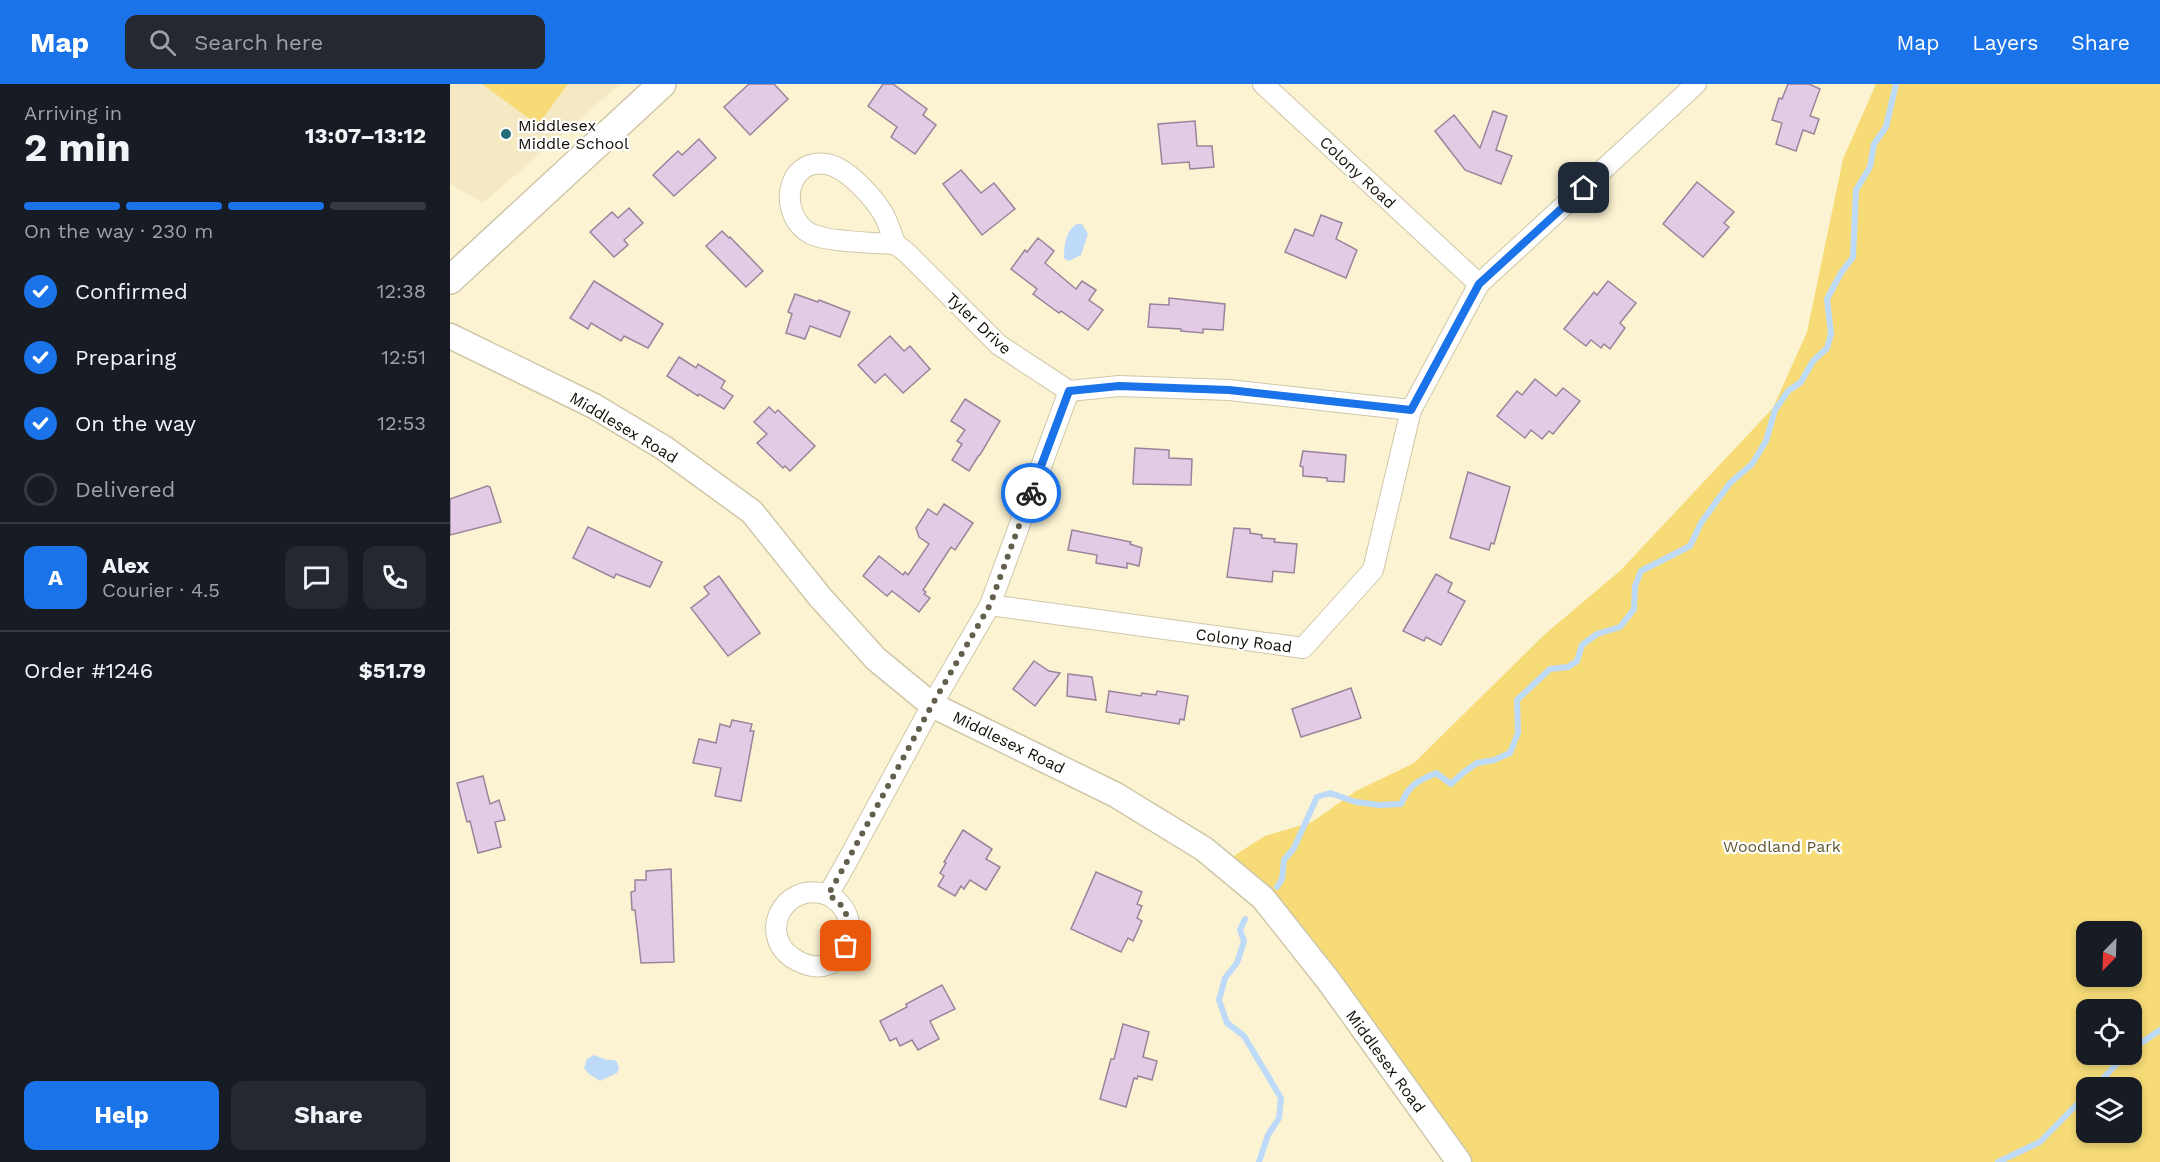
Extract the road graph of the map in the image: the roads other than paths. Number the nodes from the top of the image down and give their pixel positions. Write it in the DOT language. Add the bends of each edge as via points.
graph roads {
  1 [pos="662,84"];
  2 [pos="1263,84"];
  3 [pos="1696,84"];
  4 [pos="896,245"];
  5 [pos="450,280"];
  6 [pos="1479,284"];
  7 [pos="450,336"];
  8 [pos="1069,391"];
  9 [pos="1411,410"];
  10 [pos="990,605"];
  11 [pos="932,705"];
  12 [pos="828,895"];
  13 [pos="1460,1162"];
  1 -- 5 [label="main road"];
  2 -- 6 [label="street, Colony Road"];
  3 -- 6 [label="street, Colony Road"];
  4 -- 4 [label="street, Tyler Drive" via="812,234 793,214 789,199 791,181 812,165 827,164 840,169 870,196"];
  4 -- 8 [label="street, Tyler Drive" via="999,345"];
  6 -- 9 [label="street, Colony Road"];
  7 -- 11 [label="street, Middlesex Road" via="594,406 664,448 752,512 876,659"];
  8 -- 9 [label="street" via="1119,386 1229,390"];
  8 -- 10 [label="street"];
  9 -- 10 [label="street, Colony Road" via="1374,570 1303,648"];
  10 -- 11 [label="street"];
  11 -- 12 [label="street"];
  11 -- 13 [label="street, Middlesex Road" via="1116,795 1204,849 1263,898 1328,980"];
}
